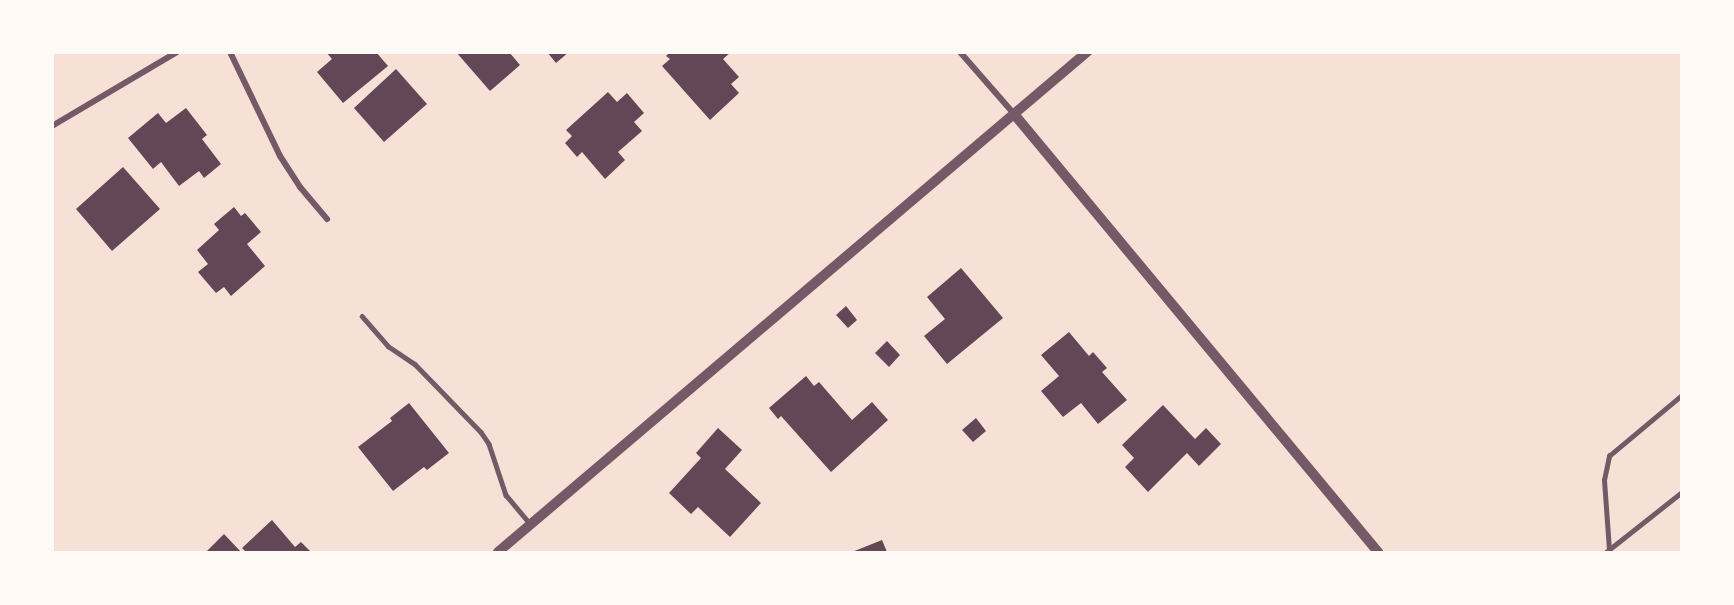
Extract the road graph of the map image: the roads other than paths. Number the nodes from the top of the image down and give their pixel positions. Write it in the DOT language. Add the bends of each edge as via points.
graph roads {
  1 [pos="177,52"];
  2 [pos="230,52"];
  3 [pos="960,52"];
  4 [pos="1087,52"];
  5 [pos="1014,114"];
  6 [pos="52,126"];
  7 [pos="327,219"];
  8 [pos="362,316"];
  9 [pos="1682,395"];
  10 [pos="1682,492"];
  11 [pos="531,525"];
  12 [pos="1608,551"];
  13 [pos="498,552"];
  14 [pos="1378,552"];
  1 -- 6 [label="street"];
  2 -- 7 [label="street" via="280,156"];
  3 -- 5 [label="street"];
  4 -- 5 [label="street"];
  5 -- 11 [label="street"];
  5 -- 14 [label="street"];
  8 -- 11 [label="lane" via="388,346 415,364 481,432 489,444 506,495"];
  9 -- 12 [label="lane" via="1609,456 1604,480"];
  10 -- 12 [label="lane"];
  11 -- 13 [label="street"];
}
